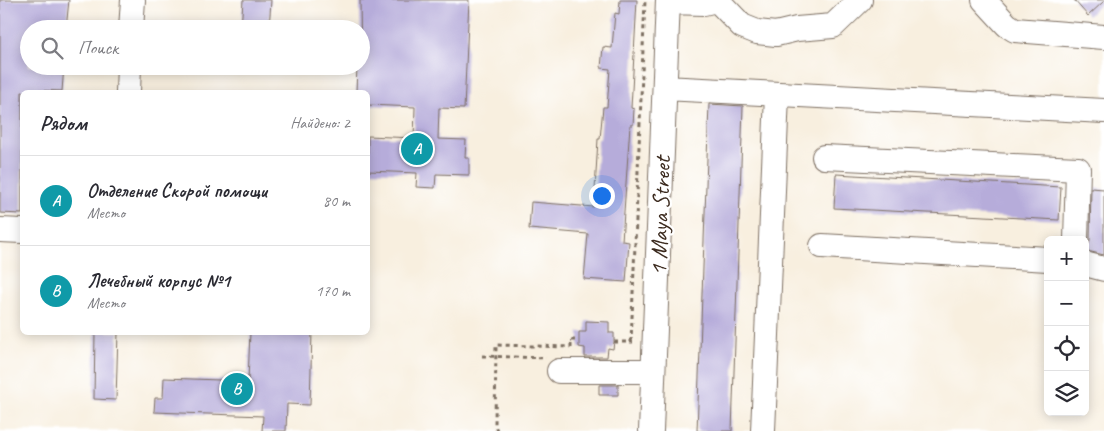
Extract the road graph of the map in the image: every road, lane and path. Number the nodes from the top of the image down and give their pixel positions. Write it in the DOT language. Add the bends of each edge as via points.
graph roads {
  1 [pos="132,0"];
  2 [pos="716,0"];
  3 [pos="860,0"];
  4 [pos="984,0"];
  5 [pos="660,1"];
  6 [pos="131,20"];
  7 [pos="1104,37"];
  8 [pos="129,75"];
  9 [pos="665,88"];
  10 [pos="128,90"];
  11 [pos="777,95"];
  12 [pos="1104,111"];
  13 [pos="824,157"];
  14 [pos="0,230"];
  15 [pos="20,231"];
  16 [pos="1076,236"];
  17 [pos="822,246"];
  18 [pos="1044,260"];
  19 [pos="1089,265"];
  20 [pos="1104,269"];
  21 [pos="579,340"];
  22 [pos="631,342"];
  23 [pos="571,347"];
  24 [pos="482,356"];
  25 [pos="496,356"];
  26 [pos="561,361"];
  27 [pos="654,371"];
  28 [pos="498,431"];
  29 [pos="651,431"];
  30 [pos="762,431"];
  1 -- 6 [label="street"];
  2 -- 3 [label="street" via="742,26 776,34 833,26"];
  2 -- 5 [label="street" via="704,3"];
  4 -- 7 [label="street" via="1006,25 1015,30"];
  5 -- 9 [label="street, 1 Maya Street"];
  5 -- 22 [label="path"];
  8 -- 10 [label="street"];
  9 -- 11 [label="street"];
  9 -- 27 [label="street, 1 Maya Street"];
  11 -- 12 [label="street"];
  11 -- 30 [label="street"];
  13 -- 16 [label="street" via="1078,169"];
  14 -- 15 [label="street"];
  17 -- 18 [label="street"];
  19 -- 20 [label="street"];
  21 -- 23 [label="path" via="571,340"];
  23 -- 25 [label="path" via="496,345"];
  23 -- 26 [label="path"];
  24 -- 25 [label="path"];
  25 -- 26 [label="path"];
  25 -- 28 [label="path" via="495,424"];
  26 -- 27 [label="street"];
  27 -- 29 [label="street, 1 Maya Street"];
}
